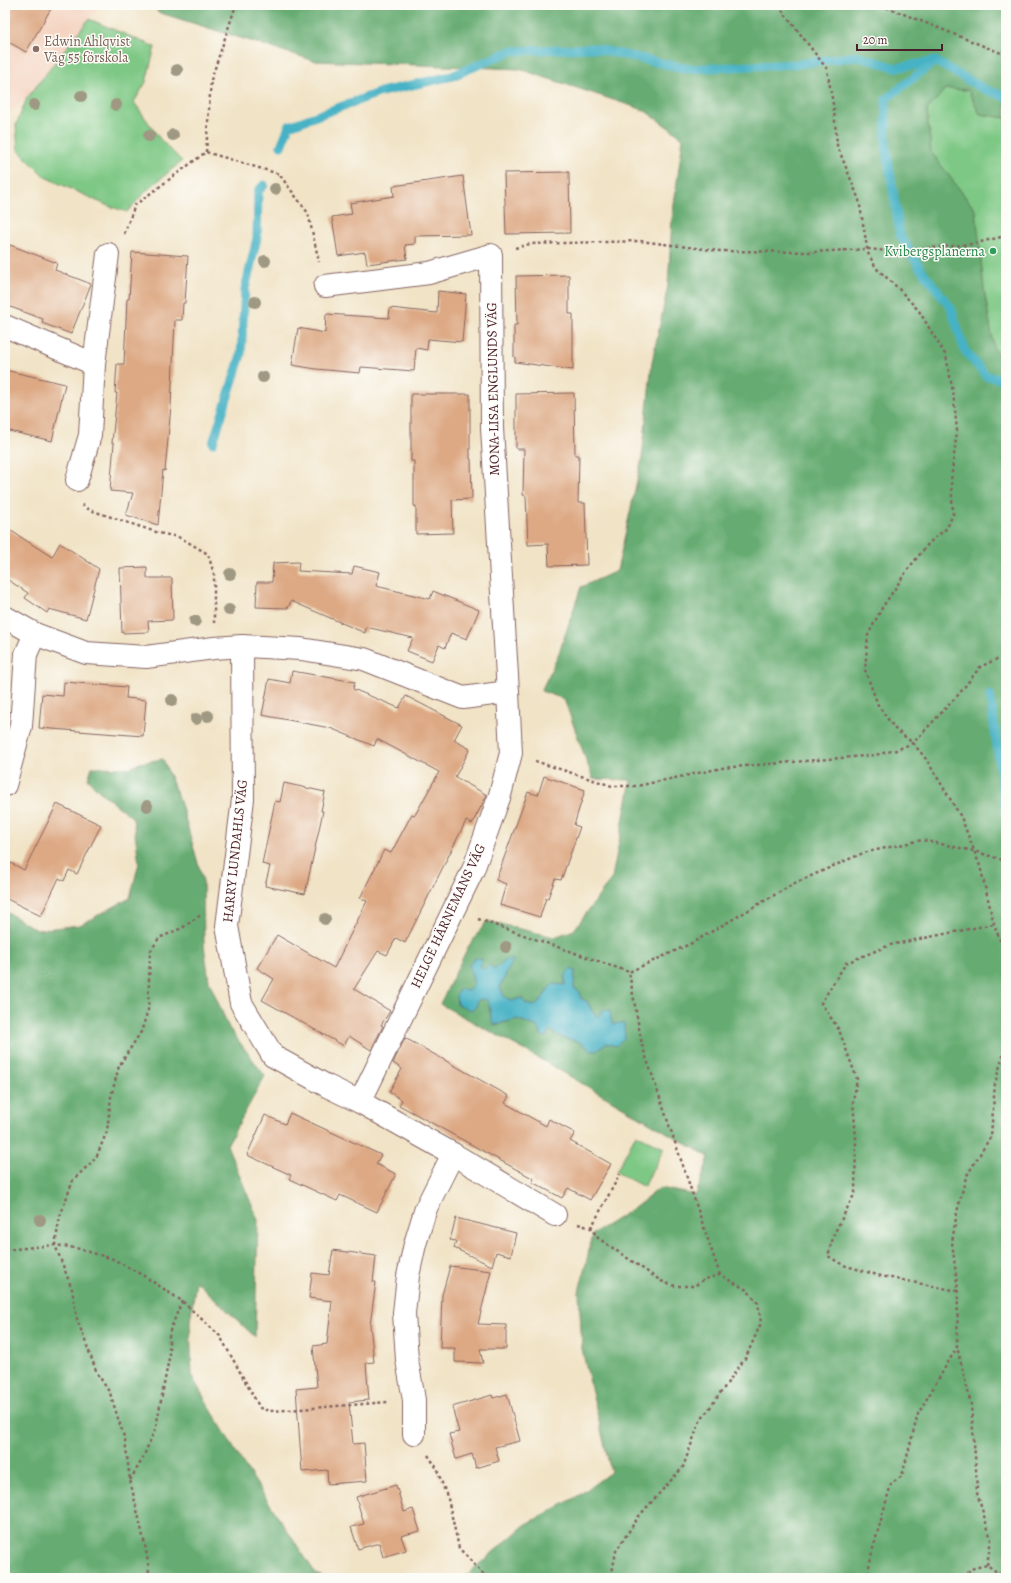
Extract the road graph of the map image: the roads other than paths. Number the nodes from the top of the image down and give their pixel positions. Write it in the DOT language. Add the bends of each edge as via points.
graph roads {
  1 [pos="108,254"];
  2 [pos="325,286"];
  3 [pos="5,326"];
  4 [pos="94,364"];
  5 [pos="77,480"];
  6 [pos="5,617"];
  7 [pos="35,634"];
  8 [pos="242,646"];
  9 [pos="508,692"];
  10 [pos="5,785"];
  11 [pos="360,1102"];
  12 [pos="454,1154"];
  13 [pos="555,1215"];
  14 [pos="414,1434"];
  1 -- 4 [label="street"];
  2 -- 9 [label="street, MONA-LISA ENGLUNDS VÄG" via="429,273 491,255 492,428"];
  3 -- 4 [label="street"];
  4 -- 5 [label="street" via="90,435"];
  6 -- 7 [label="street"];
  7 -- 8 [label="street" via="86,653 146,657"];
  7 -- 10 [label="street" via="26,654 21,726"];
  8 -- 9 [label="street" via="301,649 364,659 463,698"];
  8 -- 11 [label="street, HARRY LUNDAHLS VÄG" via="243,799 227,926 240,1003 273,1056"];
  9 -- 11 [label="street, HELGE HÄRNEMANS VÄG" via="511,753 500,794 472,870"];
  11 -- 12 [label="street, HARRY LUNDAHLS VÄG"];
  12 -- 13 [label="street, HARRY LUNDAHLS VÄG"];
  12 -- 14 [label="street" via="426,1208 408,1276 404,1313 407,1360 414,1400"];
}
